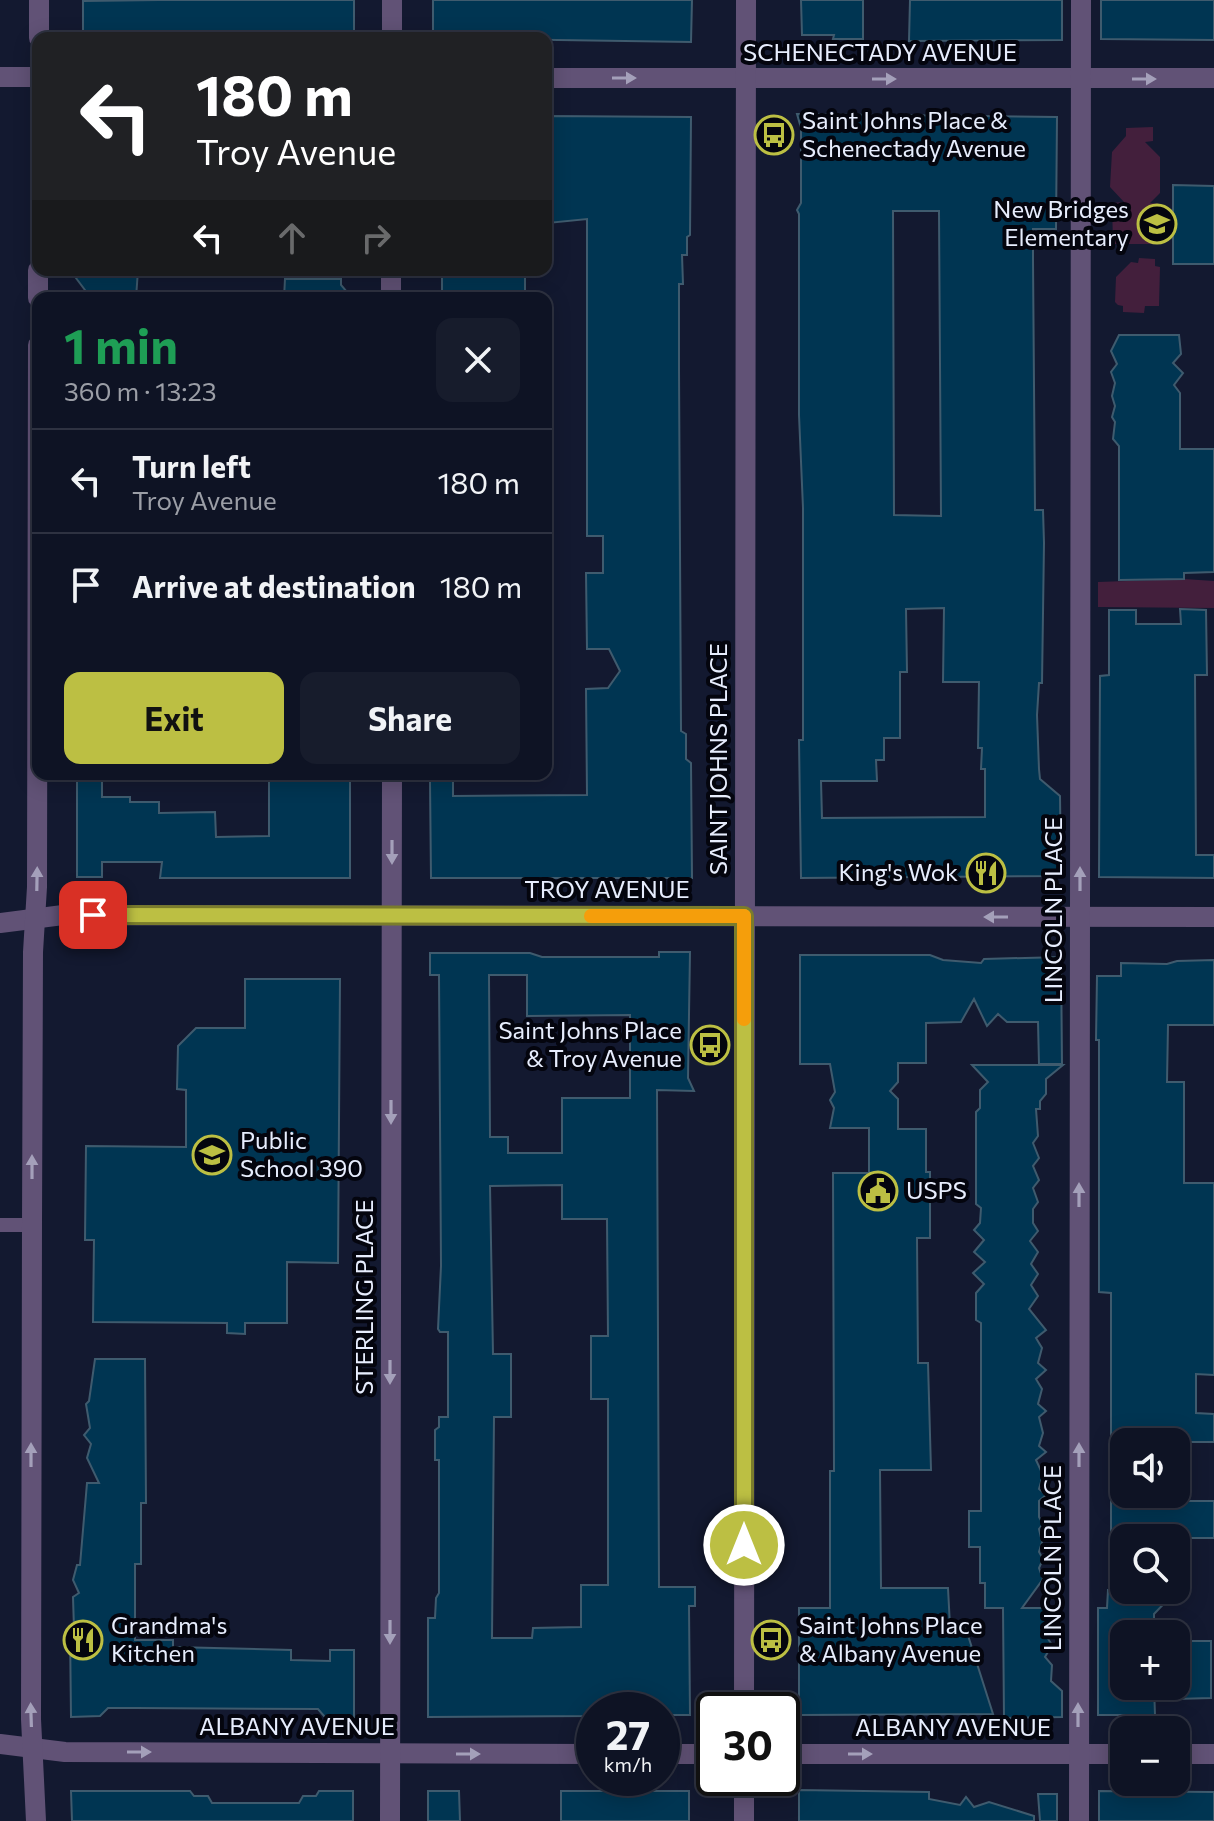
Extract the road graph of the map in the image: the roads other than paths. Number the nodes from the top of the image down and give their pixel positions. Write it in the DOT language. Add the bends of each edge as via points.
graph roads {
  1 [pos="39,0"];
  2 [pos="392,0"];
  3 [pos="746,0"];
  4 [pos="1081,0"];
  5 [pos="39,32"];
  6 [pos="392,32"];
  7 [pos="0,77"];
  8 [pos="32,77"];
  9 [pos="552,78"];
  10 [pos="1214,78"];
  11 [pos="746,79"];
  12 [pos="1081,79"];
  13 [pos="37,780"];
  14 [pos="392,780"];
  15 [pos="391,916"];
  16 [pos="744,916"];
  17 [pos="1080,917"];
  18 [pos="1214,917"];
  19 [pos="35,919"];
  20 [pos="0,923"];
  21 [pos="0,1225"];
  22 [pos="32,1225"];
  23 [pos="744,1692"];
  24 [pos="0,1744"];
  25 [pos="33,1748"];
  26 [pos="390,1754"];
  27 [pos="576,1754"];
  28 [pos="800,1754"];
  29 [pos="1078,1754"];
  30 [pos="1110,1754"];
  31 [pos="1190,1754"];
  32 [pos="1214,1754"];
  33 [pos="744,1796"];
  34 [pos="36,1821"];
  35 [pos="390,1821"];
  36 [pos="744,1821"];
  37 [pos="1079,1821"];
  1 -- 5 [label="street"];
  2 -- 6 [label="street"];
  3 -- 11 [label="street, SAINT JOHNS PLACE"];
  4 -- 12 [label="street, LINCOLN PLACE"];
  7 -- 8 [label="street"];
  9 -- 11 [label="street, SCHENECTADY AVENUE, one-way"];
  12 -- 10 [label="street, SCHENECTADY AVENUE, one-way"];
  11 -- 12 [label="street, SCHENECTADY AVENUE, one-way"];
  11 -- 16 [label="street, SAINT JOHNS PLACE"];
  17 -- 12 [label="street, LINCOLN PLACE, one-way"];
  19 -- 13 [label="street, one-way"];
  14 -- 15 [label="street, STERLING PLACE, one-way"];
  15 -- 16 [label="street, TROY AVENUE"];
  15 -- 19 [label="street, TROY AVENUE"];
  15 -- 26 [label="street, STERLING PLACE, one-way"];
  17 -- 16 [label="street, TROY AVENUE, one-way"];
  16 -- 23 [label="street, SAINT JOHNS PLACE"];
  17 -- 18 [label="street, TROY AVENUE"];
  29 -- 17 [label="street, LINCOLN PLACE, one-way"];
  19 -- 20 [label="street, TROY AVENUE"];
  22 -- 19 [label="street, one-way"];
  21 -- 22 [label="lane"];
  25 -- 22 [label="street, one-way"];
  24 -- 25 [label="street, ALBANY AVENUE"];
  25 -- 26 [label="street, ALBANY AVENUE, one-way"];
  25 -- 34 [label="street"];
  26 -- 27 [label="street, ALBANY AVENUE, one-way"];
  26 -- 35 [label="street, STERLING PLACE"];
  28 -- 29 [label="street, ALBANY AVENUE, one-way"];
  29 -- 30 [label="street, ALBANY AVENUE"];
  29 -- 37 [label="street, LINCOLN PLACE"];
  31 -- 32 [label="street"];
  33 -- 36 [label="street"];
}
